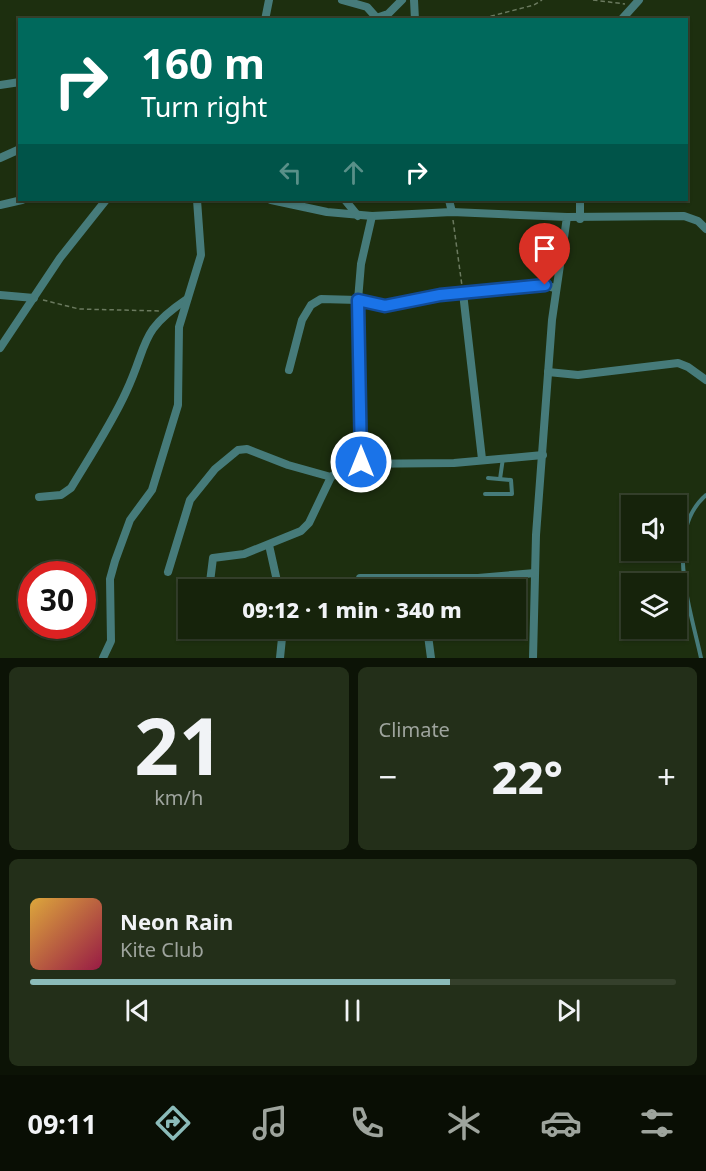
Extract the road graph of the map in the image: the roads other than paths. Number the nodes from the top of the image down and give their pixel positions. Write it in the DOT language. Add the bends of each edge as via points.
graph roads {
  1 [pos="269,0"];
  2 [pos="342,0"];
  3 [pos="402,0"];
  4 [pos="414,0"];
  5 [pos="637,2"];
  6 [pos="265,18"];
  7 [pos="373,18"];
  8 [pos="415,18"];
  9 [pos="623,18"];
  10 [pos="18,82"];
  11 [pos="0,85"];
  12 [pos="18,150"];
  13 [pos="0,158"];
  14 [pos="18,201"];
  15 [pos="105,201"];
  16 [pos="197,201"];
  17 [pos="275,201"];
  18 [pos="346,201"];
  19 [pos="449,201"];
  20 [pos="580,201"];
  21 [pos="0,205"];
  22 [pos="452,212"];
  23 [pos="358,216"];
  24 [pos="372,216"];
  25 [pos="567,217"];
  26 [pos="580,219"];
  27 [pos="706,229"];
  28 [pos="555,288"];
  29 [pos="463,293"];
  30 [pos="0,295"];
  31 [pos="34,297"];
  32 [pos="187,299"];
  33 [pos="358,300"];
  34 [pos="0,348"];
  35 [pos="289,370"];
  36 [pos="548,372"];
  37 [pos="706,380"];
  38 [pos="543,455"];
  39 [pos="503,458"];
  40 [pos="482,459"];
  41 [pos="361,462"];
  42 [pos="331,477"];
  43 [pos="488,478"];
  44 [pos="500,479"];
  45 [pos="485,494"];
  46 [pos="706,495"];
  47 [pos="39,497"];
  48 [pos="269,545"];
  49 [pos="168,572"];
  50 [pos="535,573"];
  51 [pos="210,579"];
  52 [pos="277,579"];
  53 [pos="362,579"];
  54 [pos="430,579"];
  55 [pos="282,639"];
  56 [pos="428,639"];
  57 [pos="103,658"];
  58 [pos="280,658"];
  59 [pos="430,658"];
  60 [pos="533,658"];
  61 [pos="701,658"];
  1 -- 6 [label="street"];
  2 -- 7 [label="street" via="367,7"];
  3 -- 7 [label="street" via="388,14"];
  4 -- 8 [label="street"];
  5 -- 9 [label="street"];
  10 -- 11 [label="street"];
  12 -- 13 [label="street"];
  14 -- 21 [label="street"];
  15 -- 31 [label="street"];
  16 -- 32 [label="street" via="201,255"];
  17 -- 23 [label="street"];
  18 -- 23 [label="street"];
  19 -- 22 [label="street"];
  20 -- 26 [label="street"];
  22 -- 24 [label="street"];
  22 -- 25 [label="street"];
  23 -- 24 [label="street"];
  24 -- 33 [label="street"];
  25 -- 26 [label="street"];
  25 -- 28 [label="street"];
  26 -- 27 [label="street" via="684,216"];
  28 -- 29 [label="street" via="539,284"];
  28 -- 36 [label="street"];
  29 -- 33 [label="street" via="385,306"];
  29 -- 40 [label="street"];
  30 -- 31 [label="street"];
  31 -- 34 [label="street"];
  32 -- 47 [label="street" via="150,331 126,393 71,488 61,495"];
  32 -- 57 [label="street" via="177,340 179,396 175,417 152,490 124,532 115,561 110,579 111,641"];
  33 -- 35 [label="street" via="321,299 311,305 302,320"];
  33 -- 41 [label="street"];
  36 -- 37 [label="street" via="578,375 678,363"];
  36 -- 38 [label="street"];
  38 -- 39 [label="street"];
  38 -- 50 [label="street"];
  39 -- 40 [label="street"];
  39 -- 44 [label="lane"];
  40 -- 41 [label="street"];
  41 -- 42 [label="street" via="342,466"];
  42 -- 48 [label="street" via="305,528"];
  42 -- 49 [label="street" via="238,450 190,500"];
  43 -- 44 [label="lane"];
  44 -- 45 [label="lane" via="512,481 511,495"];
  46 -- 61 [label="lane" via="696,504 688,523 682,576"];
  48 -- 51 [label="street" via="237,556 213,558"];
  48 -- 52 [label="street"];
  50 -- 54 [label="street"];
  50 -- 60 [label="street"];
  53 -- 54 [label="street"];
  55 -- 58 [label="street"];
  56 -- 59 [label="street"];
}
